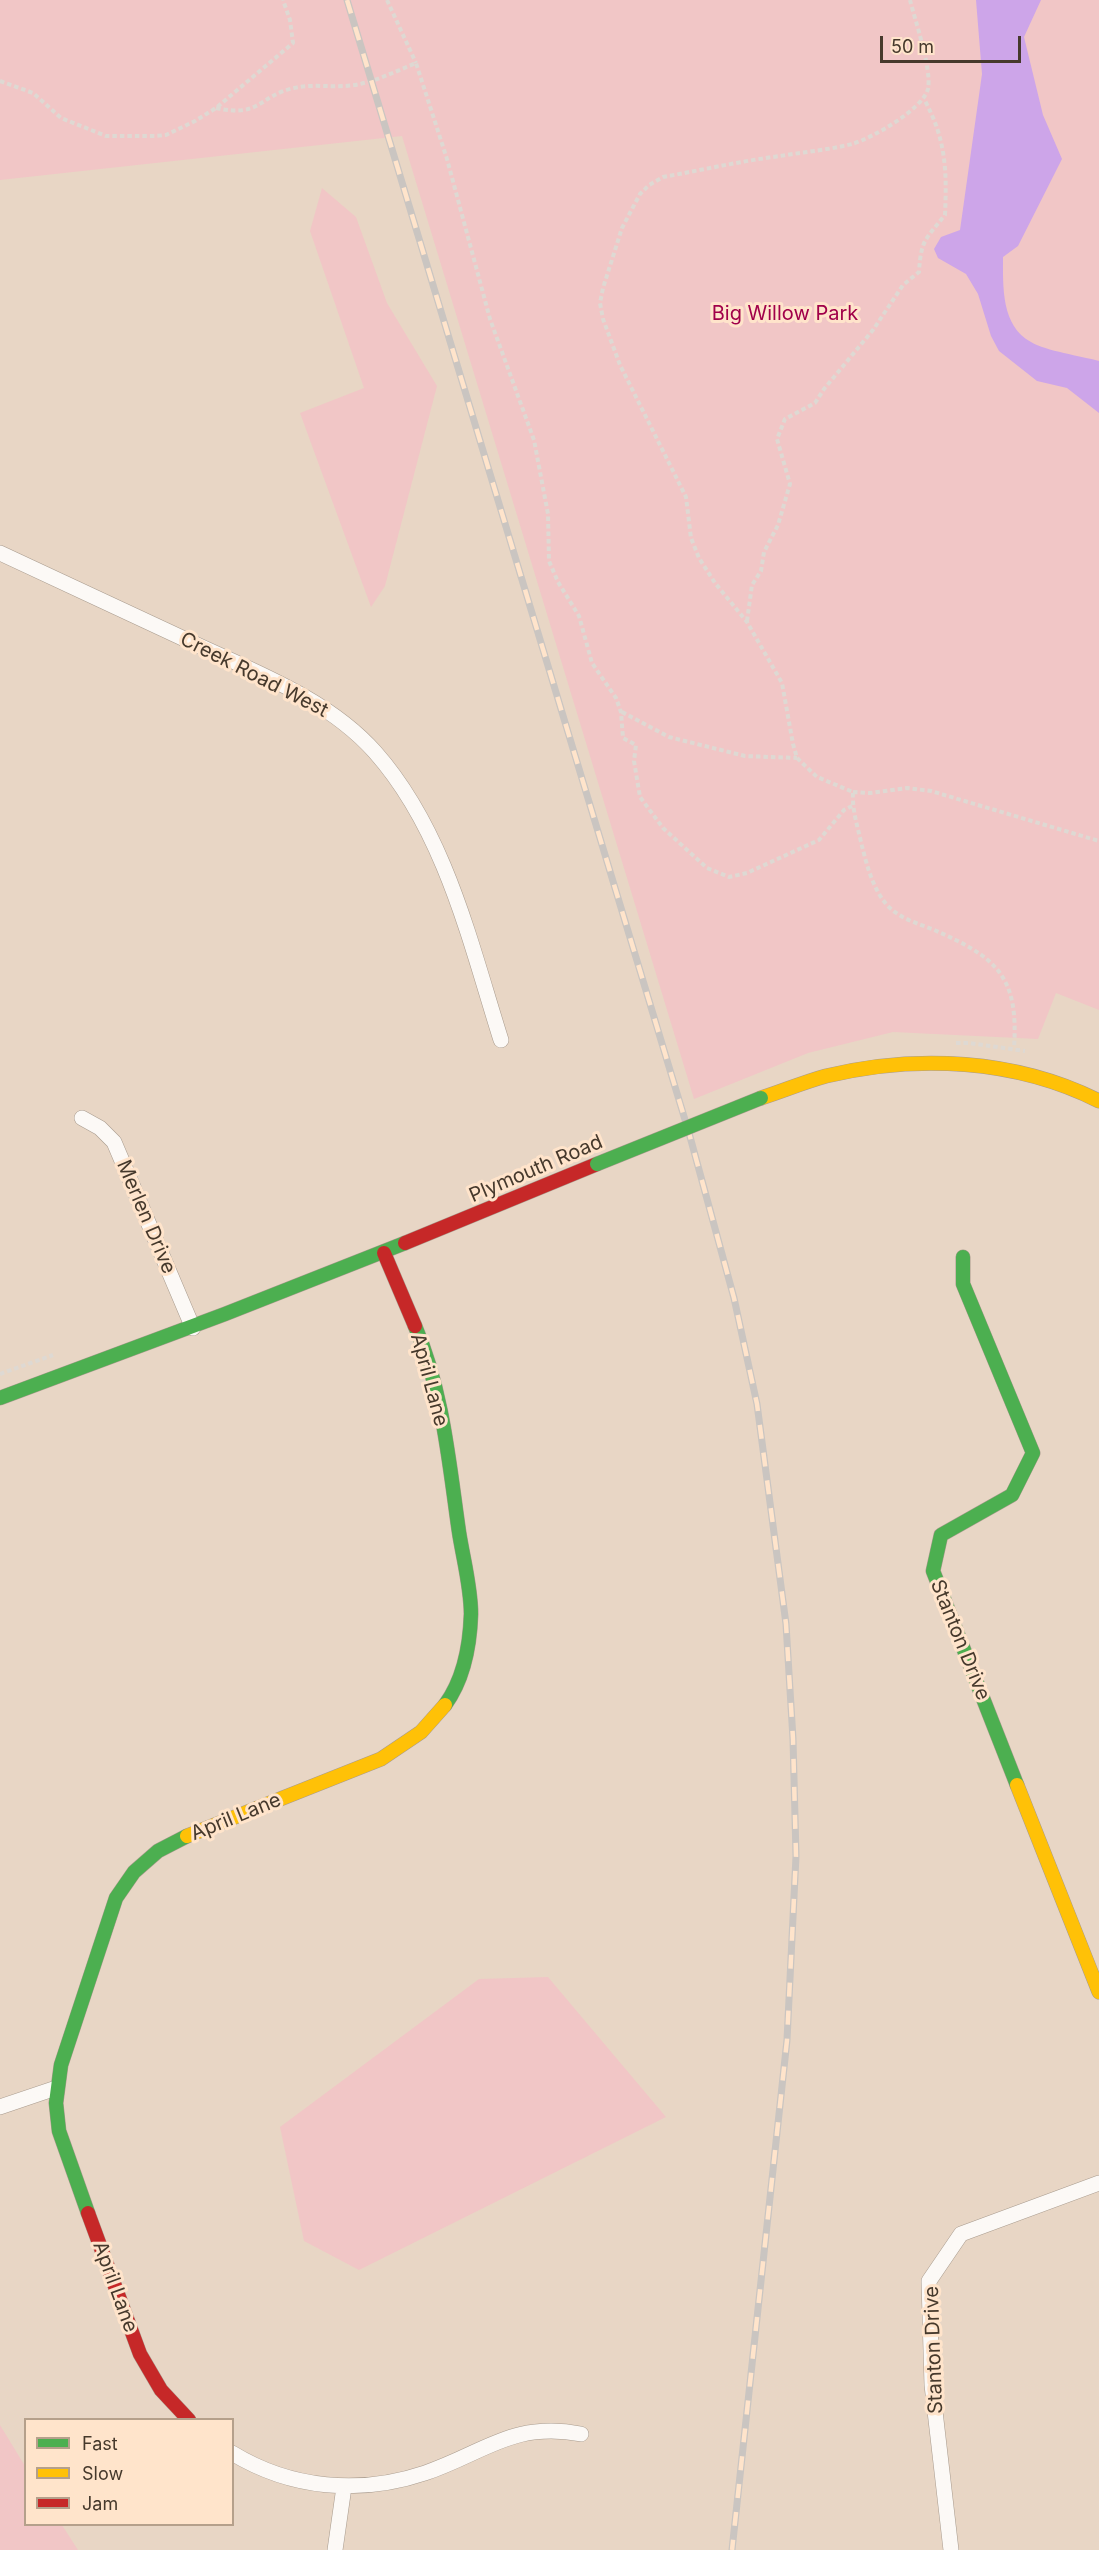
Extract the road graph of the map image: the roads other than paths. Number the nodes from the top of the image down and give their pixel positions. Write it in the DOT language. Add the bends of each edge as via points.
graph roads {
  1 [pos="0,553"];
  2 [pos="501,1040"];
  3 [pos="1099,1101"];
  4 [pos="82,1118"];
  5 [pos="384,1253"];
  6 [pos="963,1257"];
  7 [pos="193,1328"];
  8 [pos="0,1398"];
  9 [pos="1099,1992"];
  10 [pos="56,2088"];
  11 [pos="0,2107"];
  12 [pos="1099,2183"];
  13 [pos="187,2418"];
  14 [pos="581,2434"];
  15 [pos="234,2454"];
  16 [pos="344,2487"];
  17 [pos="335,2550"];
  18 [pos="951,2550"];
  1 -- 2 [label="street, Creek Road West" via="285,687 336,718 374,752 403,791 430,839 454,894"];
  3 -- 5 [label="street, Plymouth Road, bridge" via="1058,1082 959,1064 904,1063 833,1074 760,1098"];
  4 -- 7 [label="street, Merlen Drive" via="114,1142"];
  5 -- 7 [label="street, Plymouth Road"];
  5 -- 10 [label="street, April Lane" via="423,1347 442,1418 471,1611 470,1642 463,1671 431,1725 408,1745 187,1836 158,1851 134,1872 116,1898"];
  6 -- 9 [label="street, Stanton Drive" via="963,1284 1033,1454 1012,1496 941,1535 933,1571"];
  7 -- 8 [label="street, Plymouth Road"];
  10 -- 11 [label="street"];
  10 -- 13 [label="street, April Lane" via="55,2116 61,2141 140,2354 160,2390"];
  12 -- 18 [label="street, Stanton Drive" via="961,2234 928,2281 932,2385"];
  14 -- 16 [label="street" via="541,2430 515,2435 426,2473 362,2487"];
  15 -- 16 [label="street" via="284,2476"];
  16 -- 17 [label="street"];
}
